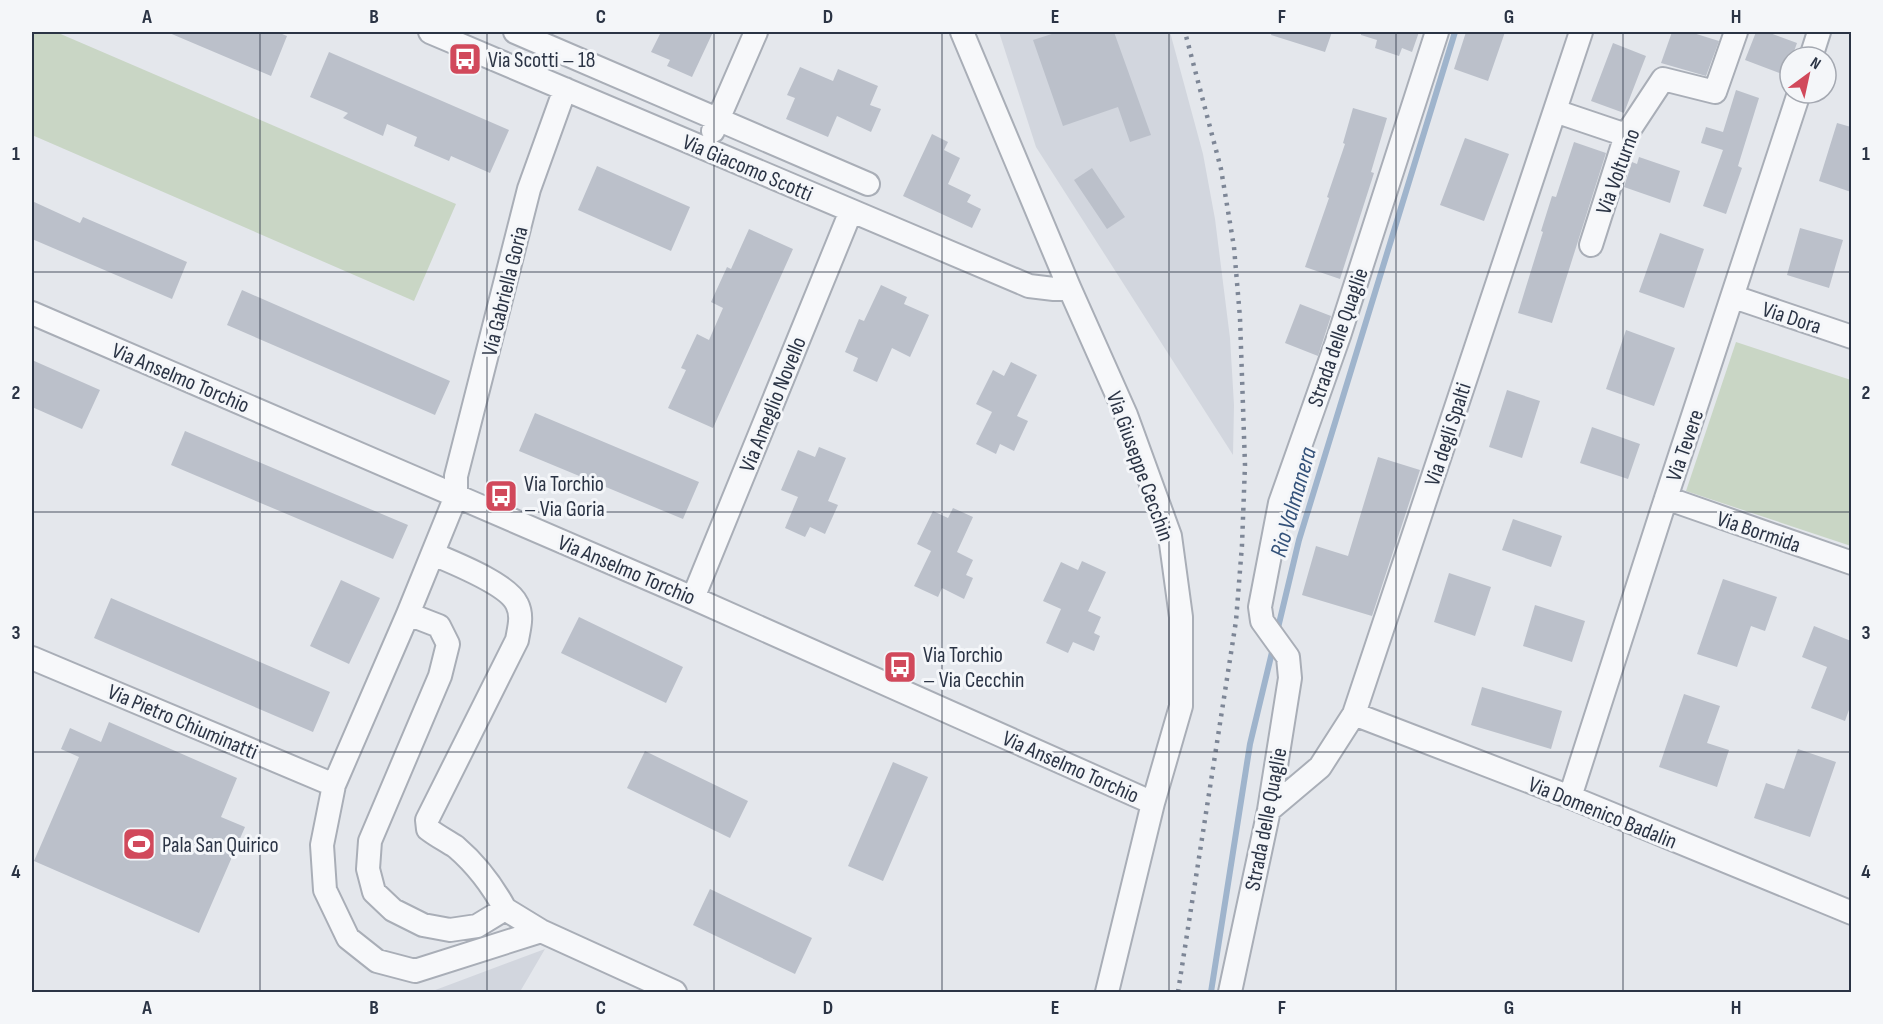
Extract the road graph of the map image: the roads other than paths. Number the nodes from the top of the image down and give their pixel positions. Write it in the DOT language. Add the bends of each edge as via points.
graph roads {
  1 [pos="430,32"];
  2 [pos="515,32"];
  3 [pos="756,32"];
  4 [pos="962,32"];
  5 [pos="1437,32"];
  6 [pos="1581,32"];
  7 [pos="1736,32"];
  8 [pos="565,89"];
  9 [pos="1795,105"];
  10 [pos="1555,111"];
  11 [pos="718,119"];
  12 [pos="1626,135"];
  13 [pos="705,149"];
  14 [pos="868,184"];
  15 [pos="851,210"];
  16 [pos="1591,244"];
  17 [pos="1069,287"];
  18 [pos="1734,297"];
  19 [pos="32,313"];
  20 [pos="1851,337"];
  21 [pos="456,496"];
  22 [pos="1666,498"];
  23 [pos="433,554"];
  24 [pos="1851,563"];
  25 [pos="693,598"];
  26 [pos="408,614"];
  27 [pos="32,658"];
  28 [pos="1354,714"];
  29 [pos="334,785"];
  30 [pos="1570,797"];
  31 [pos="1153,803"];
  32 [pos="1269,810"];
  33 [pos="505,909"];
  34 [pos="1851,913"];
  35 [pos="541,931"];
  36 [pos="675,993"];
  37 [pos="1107,993"];
  38 [pos="1230,993"];
  1 -- 8 [label="street, Via Giacomo Scotti"];
  2 -- 11 [label="street"];
  3 -- 11 [label="street"];
  4 -- 17 [label="street, Via Giuseppe Cecchin"];
  5 -- 32 [label="street, Strada delle Quaglie" via="1339,336 1280,503 1260,607 1262,621 1288,657 1290,678"];
  6 -- 10 [label="street, Via degli Spalti"];
  7 -- 12 [label="street, Via Volturno" via="1715,92 1663,79"];
  8 -- 13 [label="street, Via Giacomo Scotti"];
  8 -- 21 [label="street, Via Gabriella Goria" via="529,189 456,477"];
  9 -- 18 [label="street, Via Tevere"];
  10 -- 12 [label="street"];
  10 -- 28 [label="street, Via degli Spalti"];
  11 -- 13 [label="street"];
  11 -- 14 [label="street"];
  12 -- 16 [label="street, Via Volturno"];
  13 -- 15 [label="street, Via Giacomo Scotti"];
  15 -- 17 [label="street, Via Giacomo Scotti" via="1029,286"];
  15 -- 25 [label="street, Via Ameglio Novello"];
  17 -- 31 [label="street, Via Giuseppe Cecchin" via="1126,415 1170,536 1181,617 1181,706"];
  18 -- 20 [label="street, Via Dora"];
  18 -- 22 [label="street, Via Tevere"];
  19 -- 21 [label="street, Via Anselmo Torchio"];
  21 -- 23 [label="street"];
  21 -- 25 [label="street, Via Anselmo Torchio"];
  22 -- 24 [label="street, Via Bormida"];
  22 -- 30 [label="street, Via Tevere"];
  23 -- 26 [label="street"];
  23 -- 33 [label="street" via="498,585 517,602 521,619 517,640 427,820 428,829 475,865"];
  25 -- 31 [label="street, Via Anselmo Torchio"];
  26 -- 29 [label="street"];
  26 -- 33 [label="street" via="439,626 448,644 440,676 370,841 368,869 374,892 393,910 423,925 450,930 477,926"];
  27 -- 29 [label="street, Via Pietro Chiuminatti"];
  28 -- 30 [label="street, Via Domenico Badalin"];
  28 -- 32 [label="street, Via degli Spalti" via="1320,766"];
  29 -- 35 [label="street" via="322,845 325,891 348,938 377,961 415,971"];
  30 -- 34 [label="street, Via Domenico Badalin"];
  31 -- 37 [label="street, Via Giuseppe Cecchin"];
  32 -- 38 [label="street, Strada delle Quaglie"];
  33 -- 35 [label="street"];
  35 -- 36 [label="street"];
}
